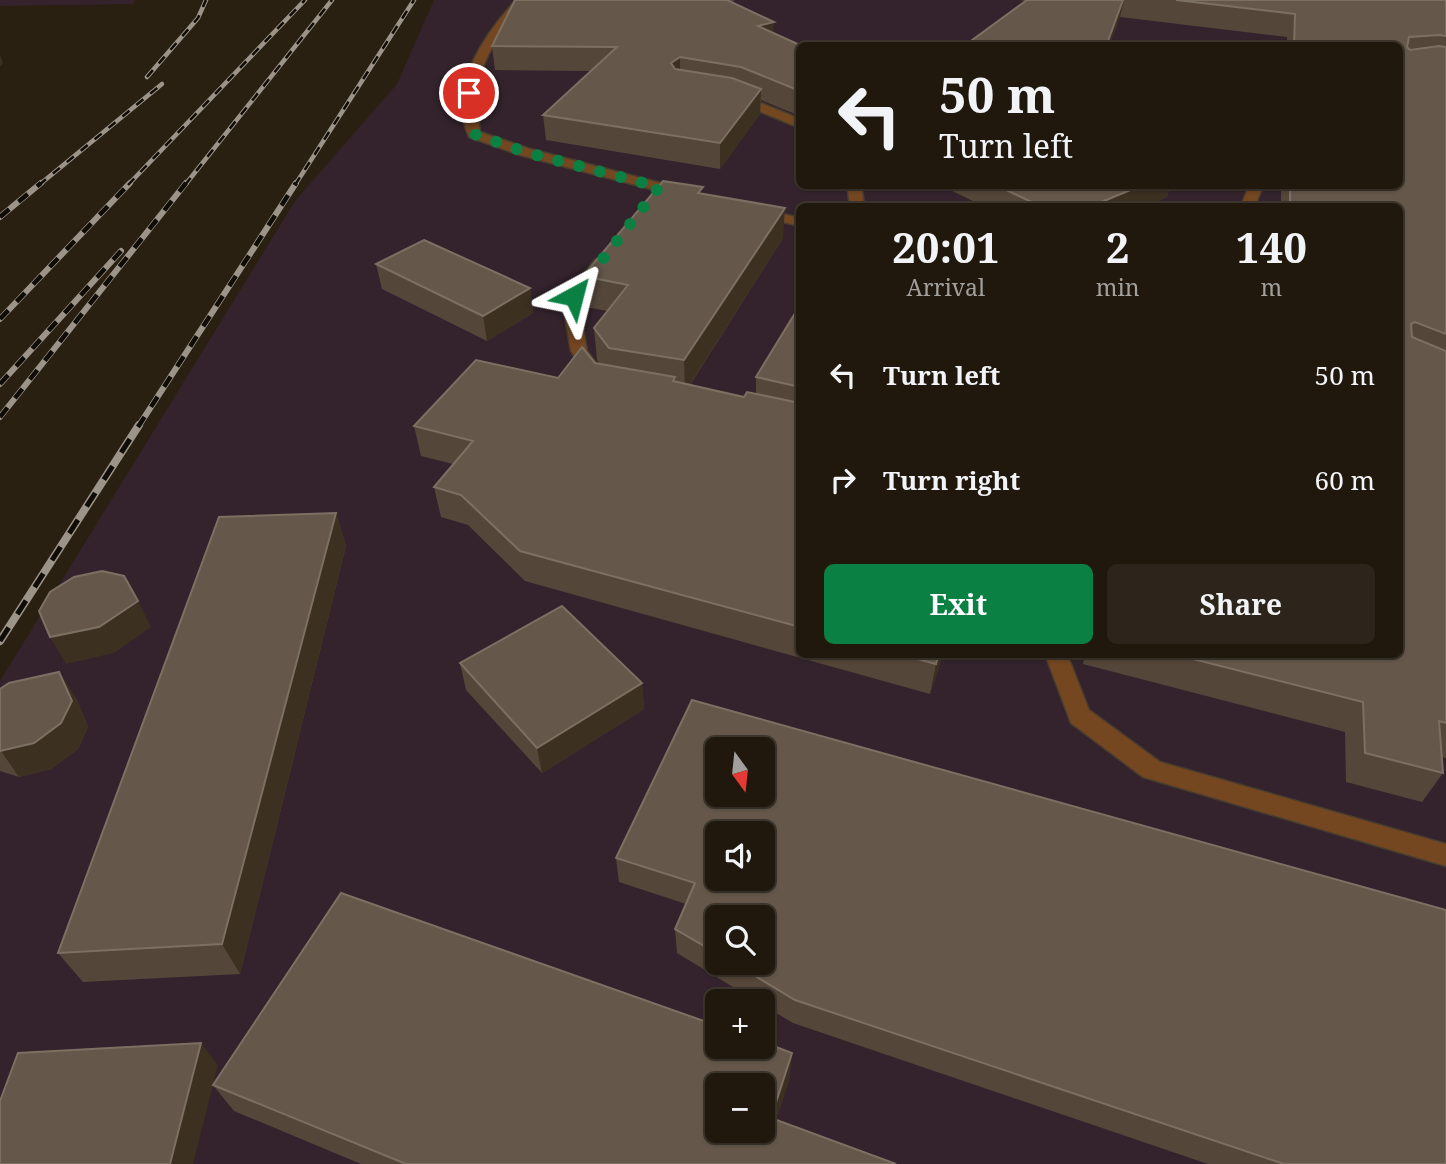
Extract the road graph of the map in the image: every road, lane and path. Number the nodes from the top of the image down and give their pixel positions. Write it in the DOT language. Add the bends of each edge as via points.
graph roads {
  1 [pos="522,0"];
  2 [pos="725,95"];
  3 [pos="796,122"];
  4 [pos="659,187"];
  5 [pos="705,199"];
  6 [pos="644,206"];
  7 [pos="740,207"];
  8 [pos="796,221"];
  9 [pos="613,246"];
  10 [pos="604,386"];
  11 [pos="1057,658"];
  12 [pos="1446,855"];
  1 -- 4 [label="lane" via="502,21 474,74 469,93 474,134"];
  2 -- 3 [label="lane"];
  4 -- 5 [label="lane"];
  4 -- 6 [label="lane"];
  7 -- 8 [label="lane"];
  9 -- 10 [label="lane" via="574,296 579,351"];
  11 -- 12 [label="lane" via="1079,716 1152,770"];
}
